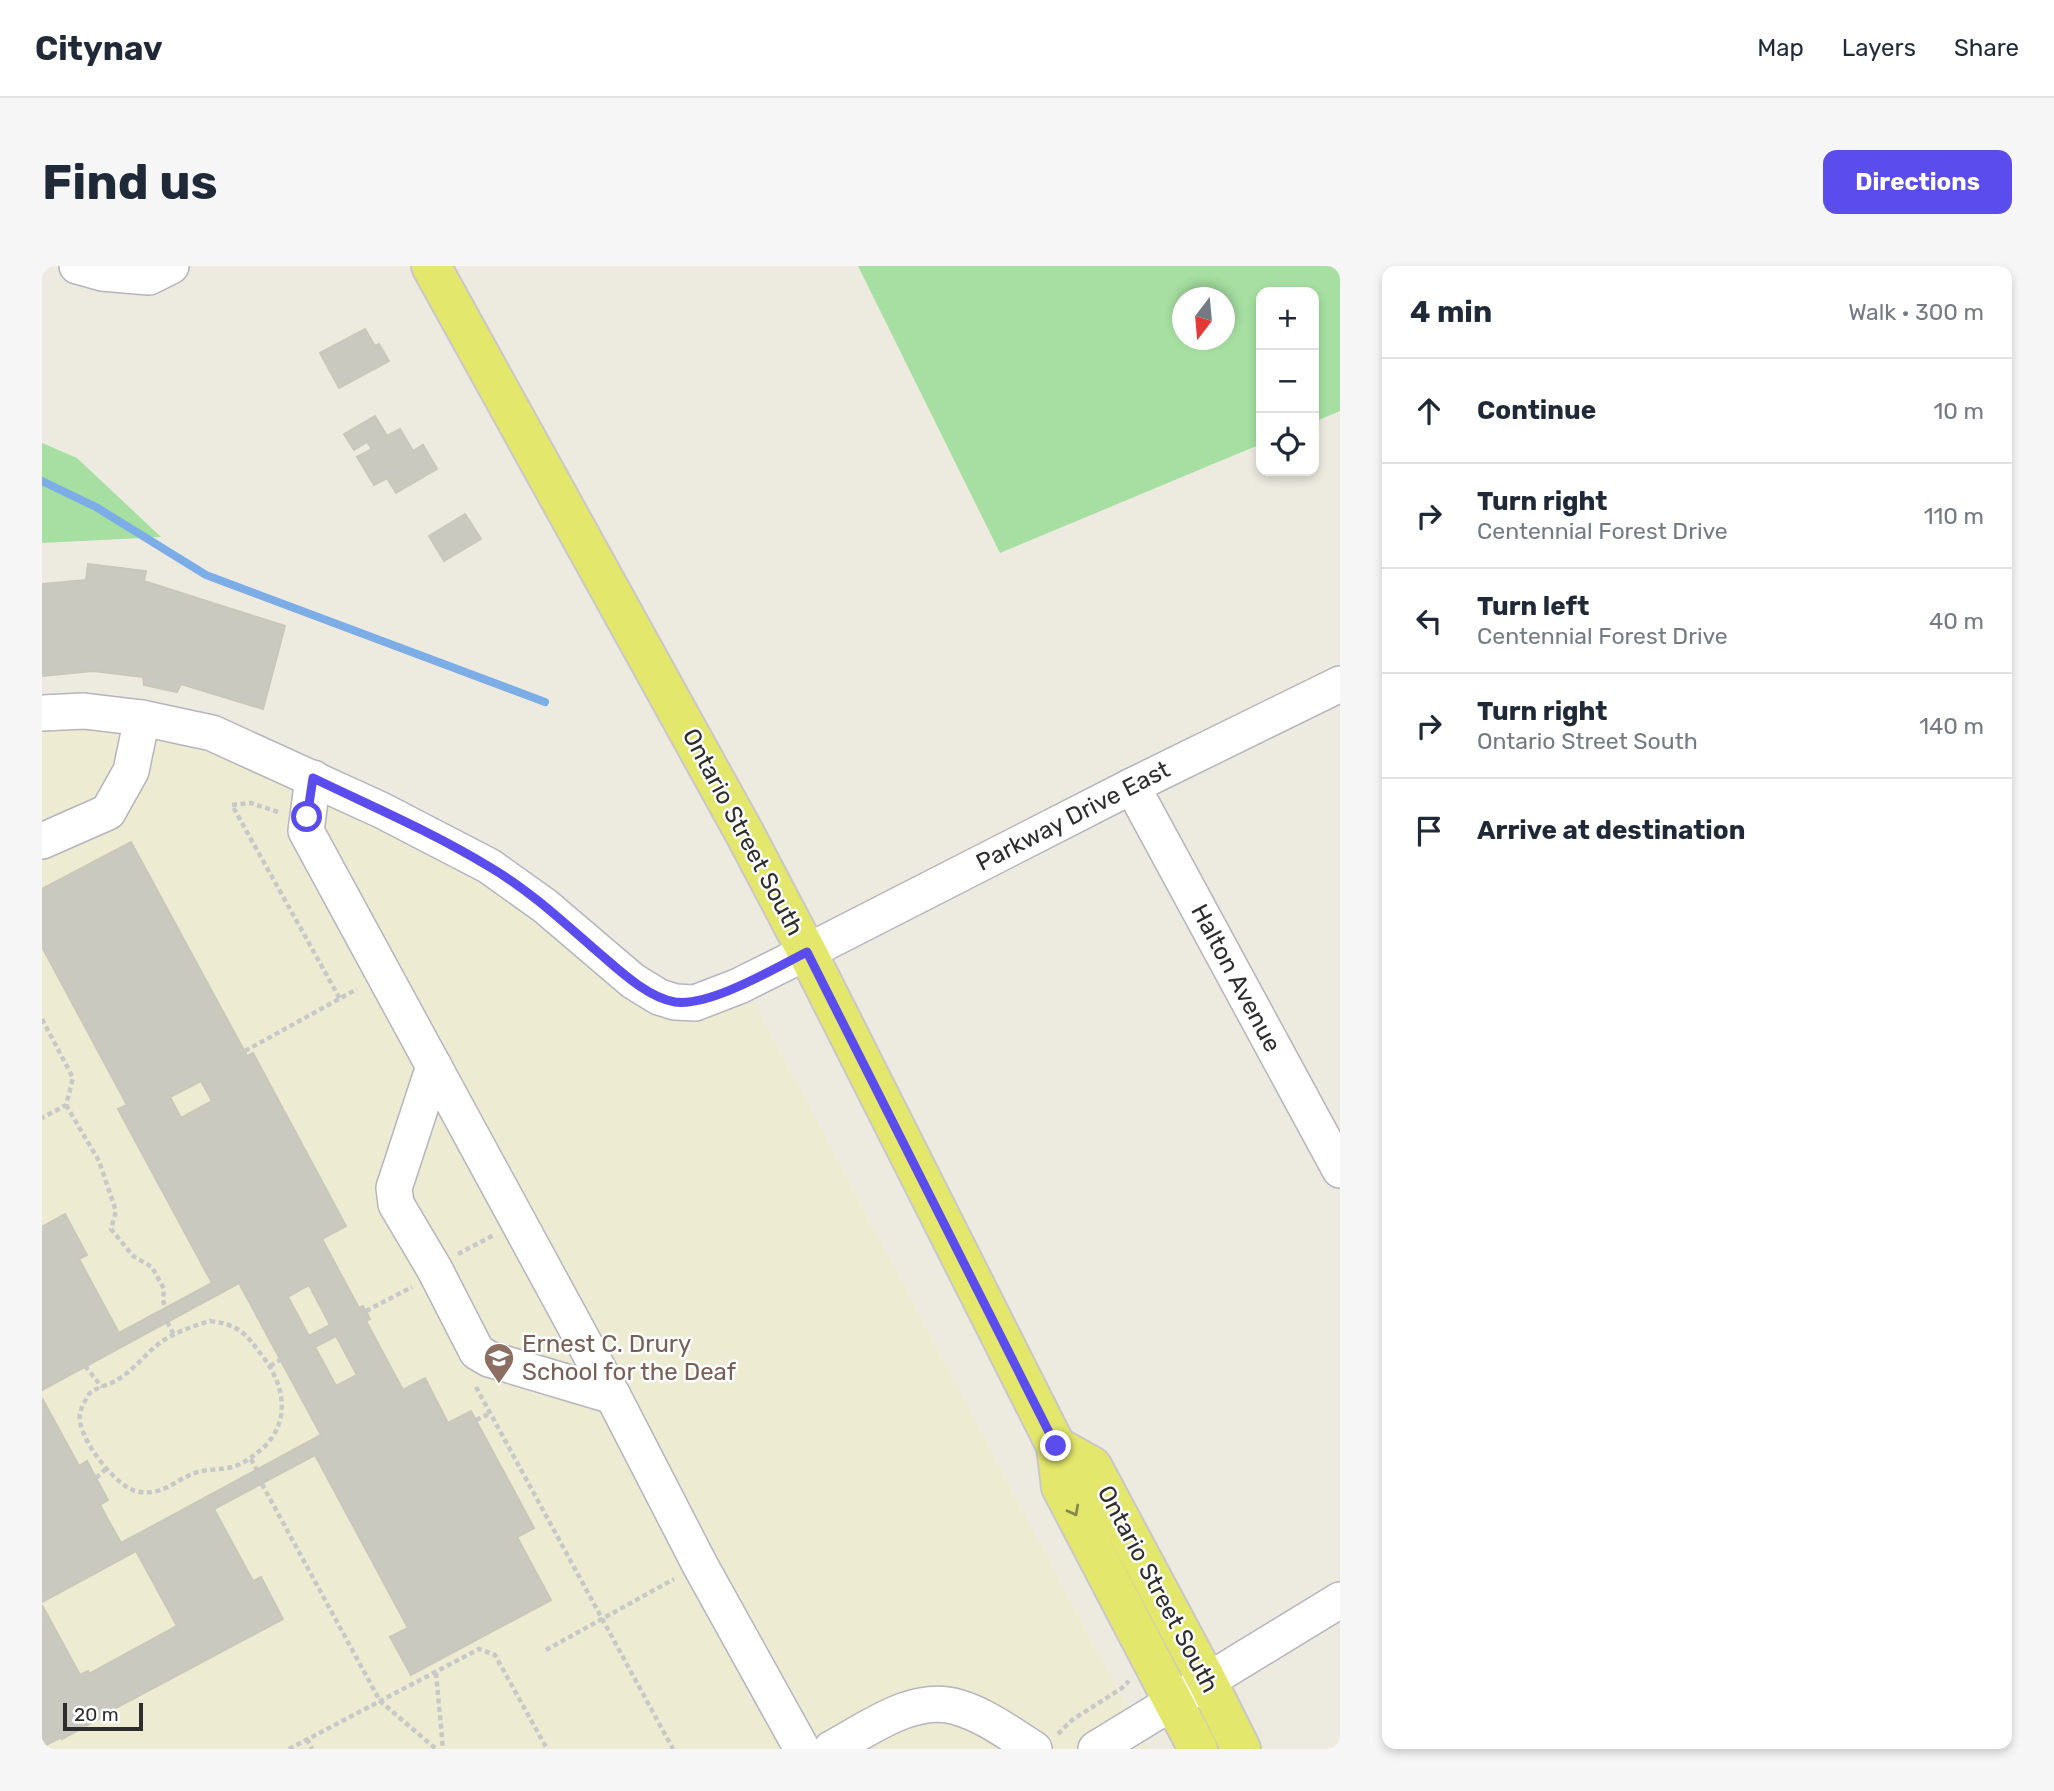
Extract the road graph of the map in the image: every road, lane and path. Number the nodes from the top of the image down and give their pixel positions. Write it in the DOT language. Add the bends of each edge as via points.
graph roads {
  1 [pos="77,266"];
  2 [pos="171,266"];
  3 [pos="431,266"];
  4 [pos="1340,684"];
  5 [pos="42,713"];
  6 [pos="142,718"];
  7 [pos="313,778"];
  8 [pos="1132,786"];
  9 [pos="42,841"];
  10 [pos="807,952"];
  11 [pos="384,974"];
  12 [pos="42,1018"];
  13 [pos="245,1051"];
  14 [pos="433,1066"];
  15 [pos="66,1105"];
  16 [pos="42,1118"];
  17 [pos="1340,1170"];
  18 [pos="165,1307"];
  19 [pos="167,1322"];
  20 [pos="174,1335"];
  21 [pos="477,1352"];
  22 [pos="280,1360"];
  23 [pos="85,1366"];
  24 [pos="270,1366"];
  25 [pos="102,1387"];
  26 [pos="613,1396"];
  27 [pos="491,1413"];
  28 [pos="476,1420"];
  29 [pos="1056,1446"];
  30 [pos="251,1459"];
  31 [pos="106,1469"];
  32 [pos="257,1470"];
  33 [pos="96,1478"];
  34 [pos="262,1484"];
  35 [pos="700,1565"];
  36 [pos="1340,1600"];
  37 [pos="602,1619"];
  38 [pos="546,1650"];
  39 [pos="1149,1656"];
  40 [pos="436,1673"];
  41 [pos="1190,1692"];
  42 [pos="380,1700"];
  43 [pos="307,1740"];
  44 [pos="1044,1744"];
  45 [pos="289,1749"];
  46 [pos="312,1749"];
  47 [pos="436,1749"];
  48 [pos="443,1749"];
  49 [pos="547,1749"];
  50 [pos="673,1749"];
  51 [pos="802,1749"];
  52 [pos="831,1749"];
  53 [pos="1096,1749"];
  54 [pos="1198,1749"];
  55 [pos="1241,1749"];
  1 -- 2 [label="street" via="149,277"];
  3 -- 10 [label="main road, Ontario Street South"];
  4 -- 8 [label="street, Parkway Drive East"];
  5 -- 6 [label="street, Parkway Drive East" via="84,711"];
  6 -- 7 [label="street, Parkway Drive East" via="212,733"];
  6 -- 9 [label="street" via="131,771 107,812"];
  7 -- 10 [label="street, Parkway Drive East" via="489,866 545,906 633,981 660,997 695,1003"];
  7 -- 11 [label="street" via="306,831"];
  8 -- 10 [label="street, Parkway Drive East"];
  8 -- 17 [label="street, Halton Avenue"];
  10 -- 29 [label="main road, Ontario Street South"];
  11 -- 13 [label="path"];
  11 -- 14 [label="street"];
  12 -- 15 [label="path" via="73,1078"];
  14 -- 21 [label="street" via="394,1188 396,1204"];
  14 -- 26 [label="street"];
  15 -- 16 [label="path"];
  15 -- 18 [label="path" via="99,1161 116,1211 111,1230 133,1256 152,1267 164,1289"];
  19 -- 20 [label="path"];
  20 -- 24 [label="path" via="210,1321 228,1323 243,1331"];
  20 -- 25 [label="path" via="117,1381"];
  21 -- 26 [label="street"];
  21 -- 27 [label="path" via="468,1371"];
  22 -- 24 [label="path"];
  23 -- 25 [label="path"];
  24 -- 30 [label="path" via="281,1395 281,1421"];
  25 -- 31 [label="path" via="90,1393 80,1413 89,1444"];
  26 -- 35 [label="street"];
  27 -- 28 [label="path"];
  27 -- 37 [label="path"];
  29 -- 39 [label="main road, Ontario Street South, one-way" via="1061,1487"];
  29 -- 41 [label="main road, Ontario Street South" via="1092,1466"];
  30 -- 31 [label="path" via="195,1473 160,1491 144,1493 128,1488"];
  30 -- 32 [label="path"];
  31 -- 33 [label="path"];
  34 -- 42 [label="path"];
  35 -- 37 [label="path"];
  35 -- 51 [label="street"];
  36 -- 41 [label="street"];
  37 -- 38 [label="path"];
  37 -- 50 [label="path"];
  39 -- 41 [label="main road, Ontario Street South"];
  39 -- 44 [label="path" via="1122,1688"];
  40 -- 42 [label="path"];
  40 -- 48 [label="path"];
  40 -- 49 [label="path" via="480,1650 495,1655"];
  41 -- 53 [label="street"];
  41 -- 54 [label="main road, Ontario Street South"];
  41 -- 55 [label="main road, Ontario Street South"];
  42 -- 43 [label="path"];
  42 -- 47 [label="path"];
  43 -- 45 [label="path"];
  43 -- 46 [label="path"];
  44 -- 52 [label="street" via="956,1706 928,1703 894,1715"];
}
